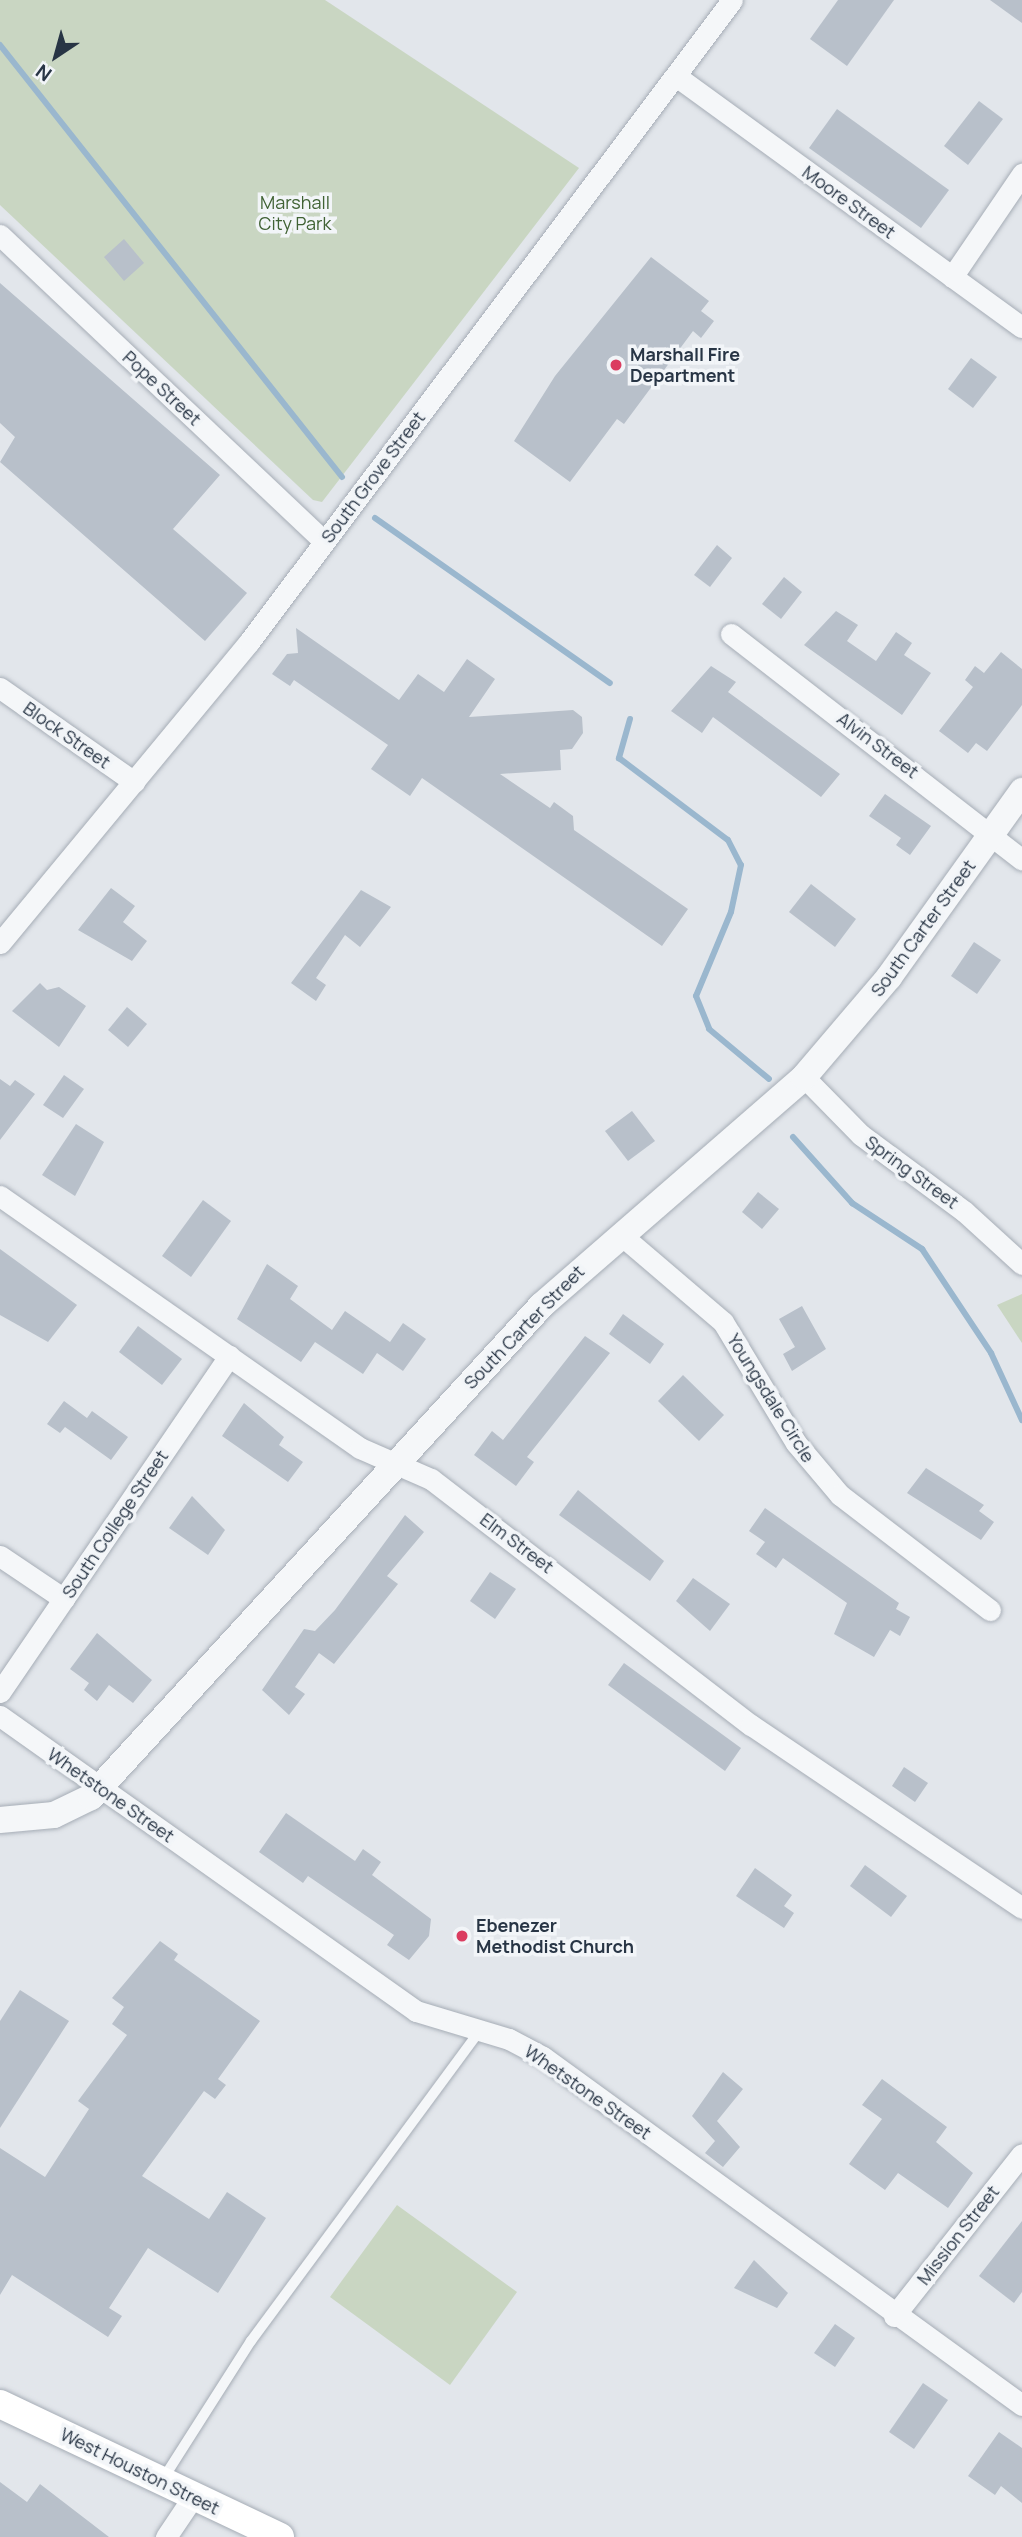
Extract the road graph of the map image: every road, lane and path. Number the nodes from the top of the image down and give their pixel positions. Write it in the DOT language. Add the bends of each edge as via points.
graph roads {
  1 [pos="732,0"];
  2 [pos="676,76"];
  3 [pos="1022,174"];
  4 [pos="0,235"];
  5 [pos="952,277"];
  6 [pos="1022,327"];
  7 [pos="324,541"];
  8 [pos="731,634"];
  9 [pos="0,688"];
  10 [pos="134,782"];
  11 [pos="1022,790"];
  12 [pos="991,834"];
  13 [pos="1022,860"];
  14 [pos="0,943"];
  15 [pos="804,1077"];
  16 [pos="0,1195"];
  17 [pos="620,1234"];
  18 [pos="1022,1264"];
  19 [pos="229,1356"];
  20 [pos="394,1464"];
  21 [pos="0,1556"];
  22 [pos="64,1599"];
  23 [pos="990,1610"];
  24 [pos="0,1692"];
  25 [pos="0,1716"];
  26 [pos="101,1787"];
  27 [pos="0,1819"];
  28 [pos="1022,1908"];
  29 [pos="479,2032"];
  30 [pos="1022,2154"];
  31 [pos="894,2316"];
  32 [pos="0,2404"];
  33 [pos="1022,2405"];
  34 [pos="161,2482"];
  35 [pos="193,2497"];
  36 [pos="166,2537"];
  37 [pos="280,2537"];
  1 -- 2 [label="street, South Grove Street"];
  2 -- 5 [label="street, Moore Street"];
  2 -- 7 [label="street, South Grove Street"];
  3 -- 5 [label="street"];
  4 -- 7 [label="street, Pope Street"];
  5 -- 6 [label="street, Moore Street"];
  7 -- 10 [label="street, South Grove Street"];
  8 -- 12 [label="street, Alvin Street"];
  9 -- 10 [label="street, Block Street"];
  10 -- 14 [label="street, South Grove Street"];
  11 -- 12 [label="street, South Carter Street"];
  12 -- 13 [label="street, Alvin Street"];
  12 -- 15 [label="street, South Carter Street" via="888,977"];
  15 -- 17 [label="street, South Carter Street"];
  15 -- 18 [label="street, Spring Street" via="861,1135 965,1212"];
  16 -- 19 [label="street, Elm Street"];
  17 -- 20 [label="street, South Carter Street" via="542,1305"];
  17 -- 23 [label="street, Youngsdale Circle" via="723,1322 796,1443 840,1495"];
  19 -- 20 [label="street, Elm Street" via="360,1448"];
  19 -- 22 [label="street, South College Street"];
  20 -- 26 [label="street, South Carter Street"];
  20 -- 28 [label="street, Elm Street" via="431,1479 742,1719"];
  21 -- 22 [label="street"];
  22 -- 24 [label="street, South College Street"];
  25 -- 26 [label="street, Whetstone Street"];
  26 -- 27 [label="street, South Carter Street" via="66,1812"];
  26 -- 29 [label="street, Whetstone Street" via="416,2011"];
  29 -- 31 [label="street, Whetstone Street" via="509,2039 563,2071"];
  29 -- 34 [label="lane" via="251,2341"];
  30 -- 31 [label="street, Mission Street"];
  31 -- 33 [label="street, Whetstone Street"];
  32 -- 34 [label="main road, West Houston Street"];
  34 -- 35 [label="main road, West Houston Street"];
  35 -- 36 [label="street"];
  35 -- 37 [label="main road, West Houston Street"];
}
